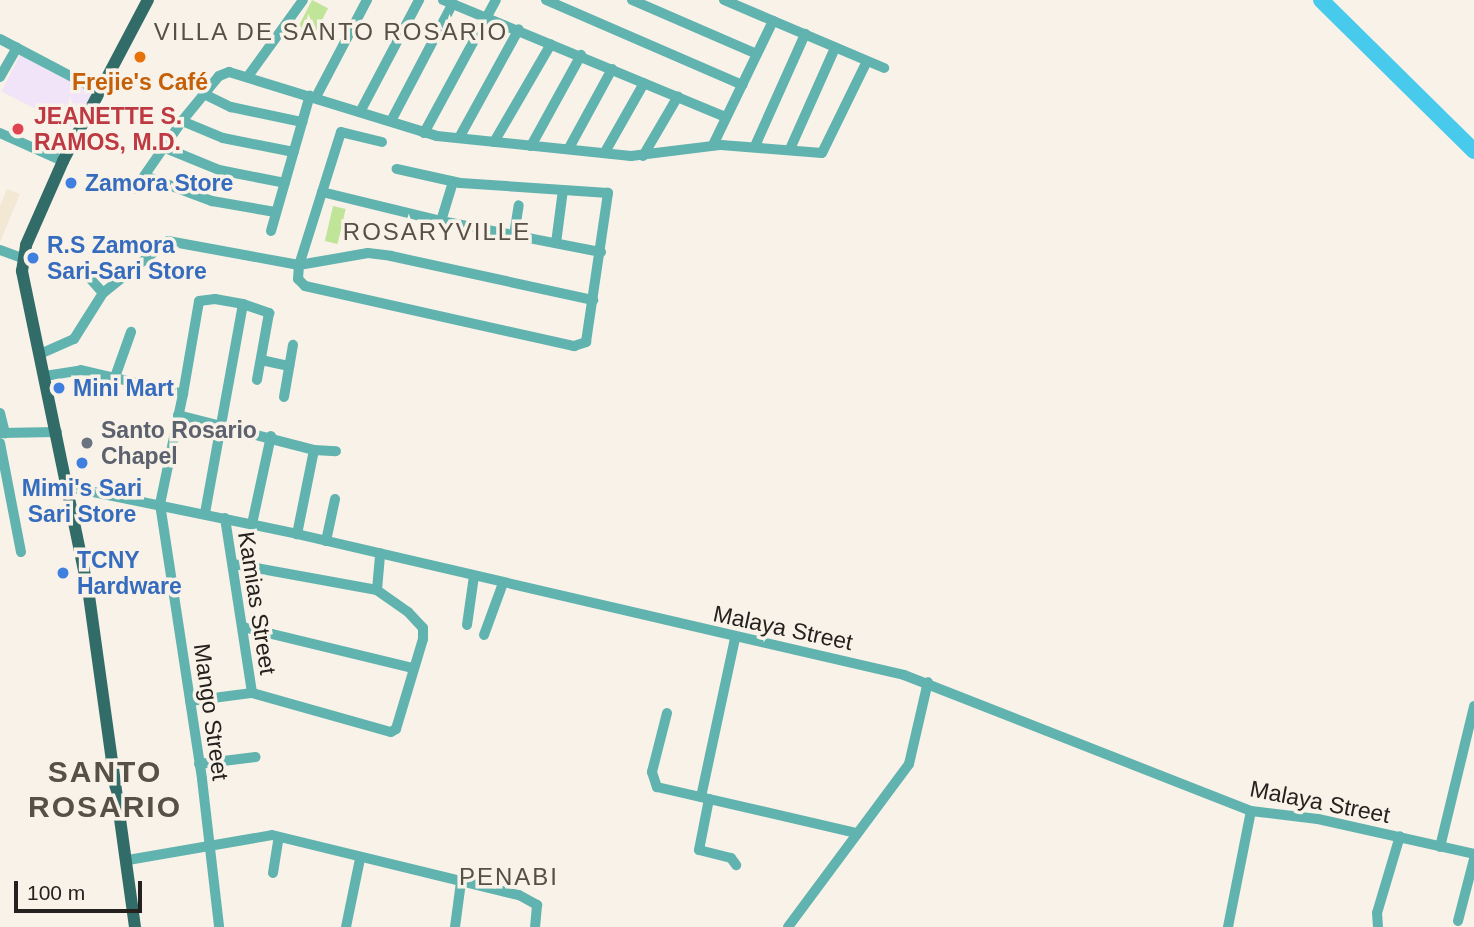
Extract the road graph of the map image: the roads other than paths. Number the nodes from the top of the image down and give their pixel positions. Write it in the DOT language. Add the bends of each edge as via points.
graph roads {
  1 [pos="148,0"];
  2 [pos="303,0"];
  3 [pos="367,0"];
  4 [pos="419,0"];
  5 [pos="496,0"];
  6 [pos="546,0"];
  7 [pos="632,0"];
  8 [pos="724,0"];
  9 [pos="448,2"];
  10 [pos="486,17"];
  11 [pos="773,21"];
  12 [pos="519,29"];
  13 [pos="805,34"];
  14 [pos="0,39"];
  15 [pos="551,44"];
  16 [pos="17,48"];
  17 [pos="835,48"];
  18 [pos="757,54"];
  19 [pos="581,55"];
  20 [pos="867,61"];
  21 [pos="612,68"];
  22 [pos="884,68"];
  23 [pos="249,75"];
  24 [pos="0,77"];
  25 [pos="644,83"];
  26 [pos="742,85"];
  27 [pos="99,91"];
  28 [pos="204,94"];
  29 [pos="313,96"];
  30 [pos="678,96"];
  31 [pos="360,112"];
  32 [pos="726,117"];
  33 [pos="181,121"];
  34 [pos="390,121"];
  35 [pos="302,122"];
  36 [pos="0,133"];
  37 [pos="424,133"];
  38 [pos="459,138"];
  39 [pos="383,142"];
  40 [pos="494,142"];
  41 [pos="713,145"];
  42 [pos="531,146"];
  43 [pos="755,146"];
  44 [pos="163,147"];
  45 [pos="569,148"];
  46 [pos="790,149"];
  47 [pos="294,152"];
  48 [pos="605,152"];
  49 [pos="643,156"];
  50 [pos="63,161"];
  51 [pos="397,169"];
  52 [pos="145,176"];
  53 [pos="285,183"];
  54 [pos="453,183"];
  55 [pos="135,189"];
  56 [pos="563,190"];
  57 [pos="321,192"];
  58 [pos="519,205"];
  59 [pos="275,212"];
  60 [pos="441,222"];
  61 [pos="271,232"];
  62 [pos="514,235"];
  63 [pos="556,243"];
  64 [pos="0,250"];
  65 [pos="601,252"];
  66 [pos="22,258"];
  67 [pos="299,265"];
  68 [pos="86,274"];
  69 [pos="103,293"];
  70 [pos="593,300"];
  71 [pos="243,304"];
  72 [pos="131,332"];
  73 [pos="293,345"];
  74 [pos="40,354"];
  75 [pos="261,360"];
  76 [pos="289,366"];
  77 [pos="45,376"];
  78 [pos="115,377"];
  79 [pos="257,380"];
  80 [pos="183,394"];
  81 [pos="284,397"];
  82 [pos="178,415"];
  83 [pos="0,416"];
  84 [pos="224,425"];
  85 [pos="57,432"];
  86 [pos="3,433"];
  87 [pos="271,436"];
  88 [pos="0,443"];
  89 [pos="314,450"];
  90 [pos="336,451"];
  91 [pos="69,486"];
  92 [pos="335,499"];
  93 [pos="160,504"];
  94 [pos="205,513"];
  95 [pos="225,519"];
  96 [pos="252,524"];
  97 [pos="298,534"];
  98 [pos="326,541"];
  99 [pos="21,552"];
  100 [pos="380,553"];
  101 [pos="234,564"];
  102 [pos="474,576"];
  103 [pos="503,583"];
  104 [pos="377,590"];
  105 [pos="467,625"];
  106 [pos="243,627"];
  107 [pos="484,635"];
  108 [pos="735,638"];
  109 [pos="413,668"];
  110 [pos="928,682"];
  111 [pos="251,694"];
  112 [pos="190,701"];
  113 [pos="1474,706"];
  114 [pos="667,713"];
  115 [pos="256,757"];
  116 [pos="200,764"];
  117 [pos="705,798"];
  118 [pos="1251,811"];
  119 [pos="857,833"];
  120 [pos="1399,836"];
  121 [pos="279,837"];
  122 [pos="1440,847"];
  123 [pos="209,849"];
  124 [pos="1474,857"];
  125 [pos="360,859"];
  126 [pos="128,860"];
  127 [pos="736,865"];
  128 [pos="273,873"];
  129 [pos="461,882"];
  130 [pos="1458,921"];
  131 [pos="135,927"];
  132 [pos="219,927"];
  133 [pos="346,927"];
  134 [pos="455,927"];
  135 [pos="535,927"];
  136 [pos="788,927"];
  137 [pos="1228,927"];
  138 [pos="1378,927"];
  1 -- 27 [label="main road"];
  2 -- 23 [label="street"];
  3 -- 29 [label="street"];
  4 -- 31 [label="street"];
  5 -- 10 [label="street"];
  6 -- 26 [label="street"];
  7 -- 18 [label="street"];
  8 -- 11 [label="street"];
  9 -- 10 [label="street"];
  9 -- 34 [label="street"];
  10 -- 12 [label="street"];
  10 -- 37 [label="street"];
  11 -- 13 [label="street"];
  11 -- 18 [label="street"];
  12 -- 15 [label="street"];
  12 -- 38 [label="street"];
  13 -- 17 [label="street"];
  13 -- 43 [label="street"];
  14 -- 16 [label="street"];
  15 -- 19 [label="street"];
  15 -- 40 [label="street"];
  16 -- 24 [label="street"];
  16 -- 27 [label="street"];
  17 -- 20 [label="street"];
  17 -- 46 [label="street"];
  18 -- 26 [label="street"];
  19 -- 21 [label="street"];
  19 -- 42 [label="street"];
  20 -- 22 [label="street"];
  20 -- 46 [label="street" via="825,153"];
  21 -- 25 [label="street"];
  21 -- 45 [label="street"];
  23 -- 28 [label="street" via="223,73"];
  23 -- 29 [label="street"];
  25 -- 30 [label="street"];
  25 -- 48 [label="street"];
  26 -- 32 [label="street"];
  27 -- 50 [label="main road"];
  28 -- 33 [label="street"];
  28 -- 35 [label="street" via="231,107"];
  29 -- 31 [label="street"];
  29 -- 35 [label="street"];
  30 -- 32 [label="street"];
  30 -- 49 [label="street"];
  31 -- 34 [label="street"];
  32 -- 41 [label="street"];
  33 -- 44 [label="street"];
  33 -- 47 [label="street" via="223,138"];
  34 -- 37 [label="street"];
  35 -- 47 [label="street"];
  36 -- 50 [label="street"];
  37 -- 38 [label="street"];
  38 -- 40 [label="street"];
  39 -- 57 [label="street" via="341,132"];
  40 -- 42 [label="street"];
  41 -- 43 [label="street"];
  41 -- 49 [label="street"];
  42 -- 45 [label="street"];
  43 -- 46 [label="street"];
  44 -- 52 [label="street"];
  44 -- 53 [label="street" via="219,170"];
  45 -- 48 [label="street"];
  47 -- 53 [label="street"];
  48 -- 49 [label="street"];
  50 -- 66 [label="main road"];
  51 -- 54 [label="street"];
  52 -- 55 [label="street"];
  52 -- 59 [label="street" via="212,201"];
  53 -- 59 [label="street"];
  54 -- 56 [label="street"];
  54 -- 60 [label="street"];
  56 -- 63 [label="street"];
  56 -- 65 [label="street" via="608,193"];
  57 -- 60 [label="street"];
  57 -- 67 [label="street"];
  58 -- 62 [label="street"];
  59 -- 61 [label="street"];
  60 -- 62 [label="street"];
  62 -- 63 [label="street"];
  63 -- 65 [label="street"];
  64 -- 66 [label="street"];
  65 -- 70 [label="street"];
  66 -- 74 [label="main road" via="23,285"];
  67 -- 69 [label="street" via="168,241"];
  67 -- 70 [label="street" via="368,253"];
  67 -- 70 [label="street" via="298,279 311,290 574,346 586,342"];
  68 -- 69 [label="street"];
  69 -- 74 [label="street" via="74,339"];
  71 -- 75 [label="street" via="269,313"];
  71 -- 80 [label="street" via="199,301"];
  71 -- 84 [label="street"];
  72 -- 78 [label="street"];
  73 -- 76 [label="street"];
  74 -- 77 [label="main road"];
  75 -- 76 [label="street"];
  75 -- 79 [label="street"];
  76 -- 81 [label="street"];
  77 -- 78 [label="street" via="71,370"];
  77 -- 85 [label="main road"];
  78 -- 80 [label="street"];
  80 -- 82 [label="street"];
  82 -- 84 [label="street"];
  82 -- 93 [label="street"];
  83 -- 86 [label="street"];
  84 -- 87 [label="street"];
  84 -- 94 [label="street"];
  85 -- 86 [label="street"];
  85 -- 91 [label="main road"];
  87 -- 89 [label="street"];
  87 -- 96 [label="street"];
  88 -- 99 [label="street"];
  89 -- 90 [label="street"];
  89 -- 97 [label="street"];
  91 -- 93 [label="street, Malaya Street"];
  91 -- 126 [label="main road"];
  92 -- 98 [label="street"];
  93 -- 94 [label="street, Malaya Street"];
  93 -- 112 [label="street, Mango Street"];
  94 -- 95 [label="street, Malaya Street"];
  95 -- 96 [label="street, Malaya Street"];
  95 -- 101 [label="street, Kamias Street"];
  96 -- 97 [label="street, Malaya Street"];
  97 -- 98 [label="street, Malaya Street"];
  98 -- 100 [label="street, Malaya Street"];
  100 -- 102 [label="street, Malaya Street"];
  100 -- 104 [label="street"];
  101 -- 104 [label="street"];
  101 -- 106 [label="street, Kamias Street"];
  102 -- 103 [label="street, Malaya Street"];
  102 -- 105 [label="street"];
  103 -- 107 [label="street"];
  103 -- 108 [label="street, Malaya Street"];
  104 -- 109 [label="street" via="423,628"];
  106 -- 109 [label="street"];
  106 -- 111 [label="street, Kamias Street"];
  108 -- 110 [label="street, Malaya Street"];
  108 -- 117 [label="street"];
  109 -- 111 [label="street" via="391,732"];
  110 -- 118 [label="street, Malaya Street"];
  110 -- 119 [label="street" via="909,764"];
  111 -- 112 [label="street"];
  112 -- 116 [label="street, Mango Street"];
  113 -- 122 [label="street"];
  114 -- 117 [label="street" via="653,783"];
  115 -- 116 [label="street"];
  116 -- 123 [label="street, Mango Street"];
  117 -- 119 [label="street"];
  117 -- 127 [label="street" via="699,850 731,858"];
  118 -- 120 [label="street, Malaya Street"];
  118 -- 137 [label="street"];
  119 -- 136 [label="street"];
  120 -- 122 [label="street, Malaya Street"];
  120 -- 138 [label="street" via="1377,913"];
  121 -- 123 [label="street" via="259,836"];
  121 -- 125 [label="street"];
  121 -- 128 [label="street"];
  122 -- 124 [label="street, Malaya Street"];
  123 -- 126 [label="street"];
  123 -- 132 [label="street, Mango Street"];
  124 -- 130 [label="street"];
  125 -- 129 [label="street"];
  125 -- 133 [label="street"];
  126 -- 131 [label="main road"];
  129 -- 134 [label="street"];
  129 -- 135 [label="street" via="535,902"];
}
